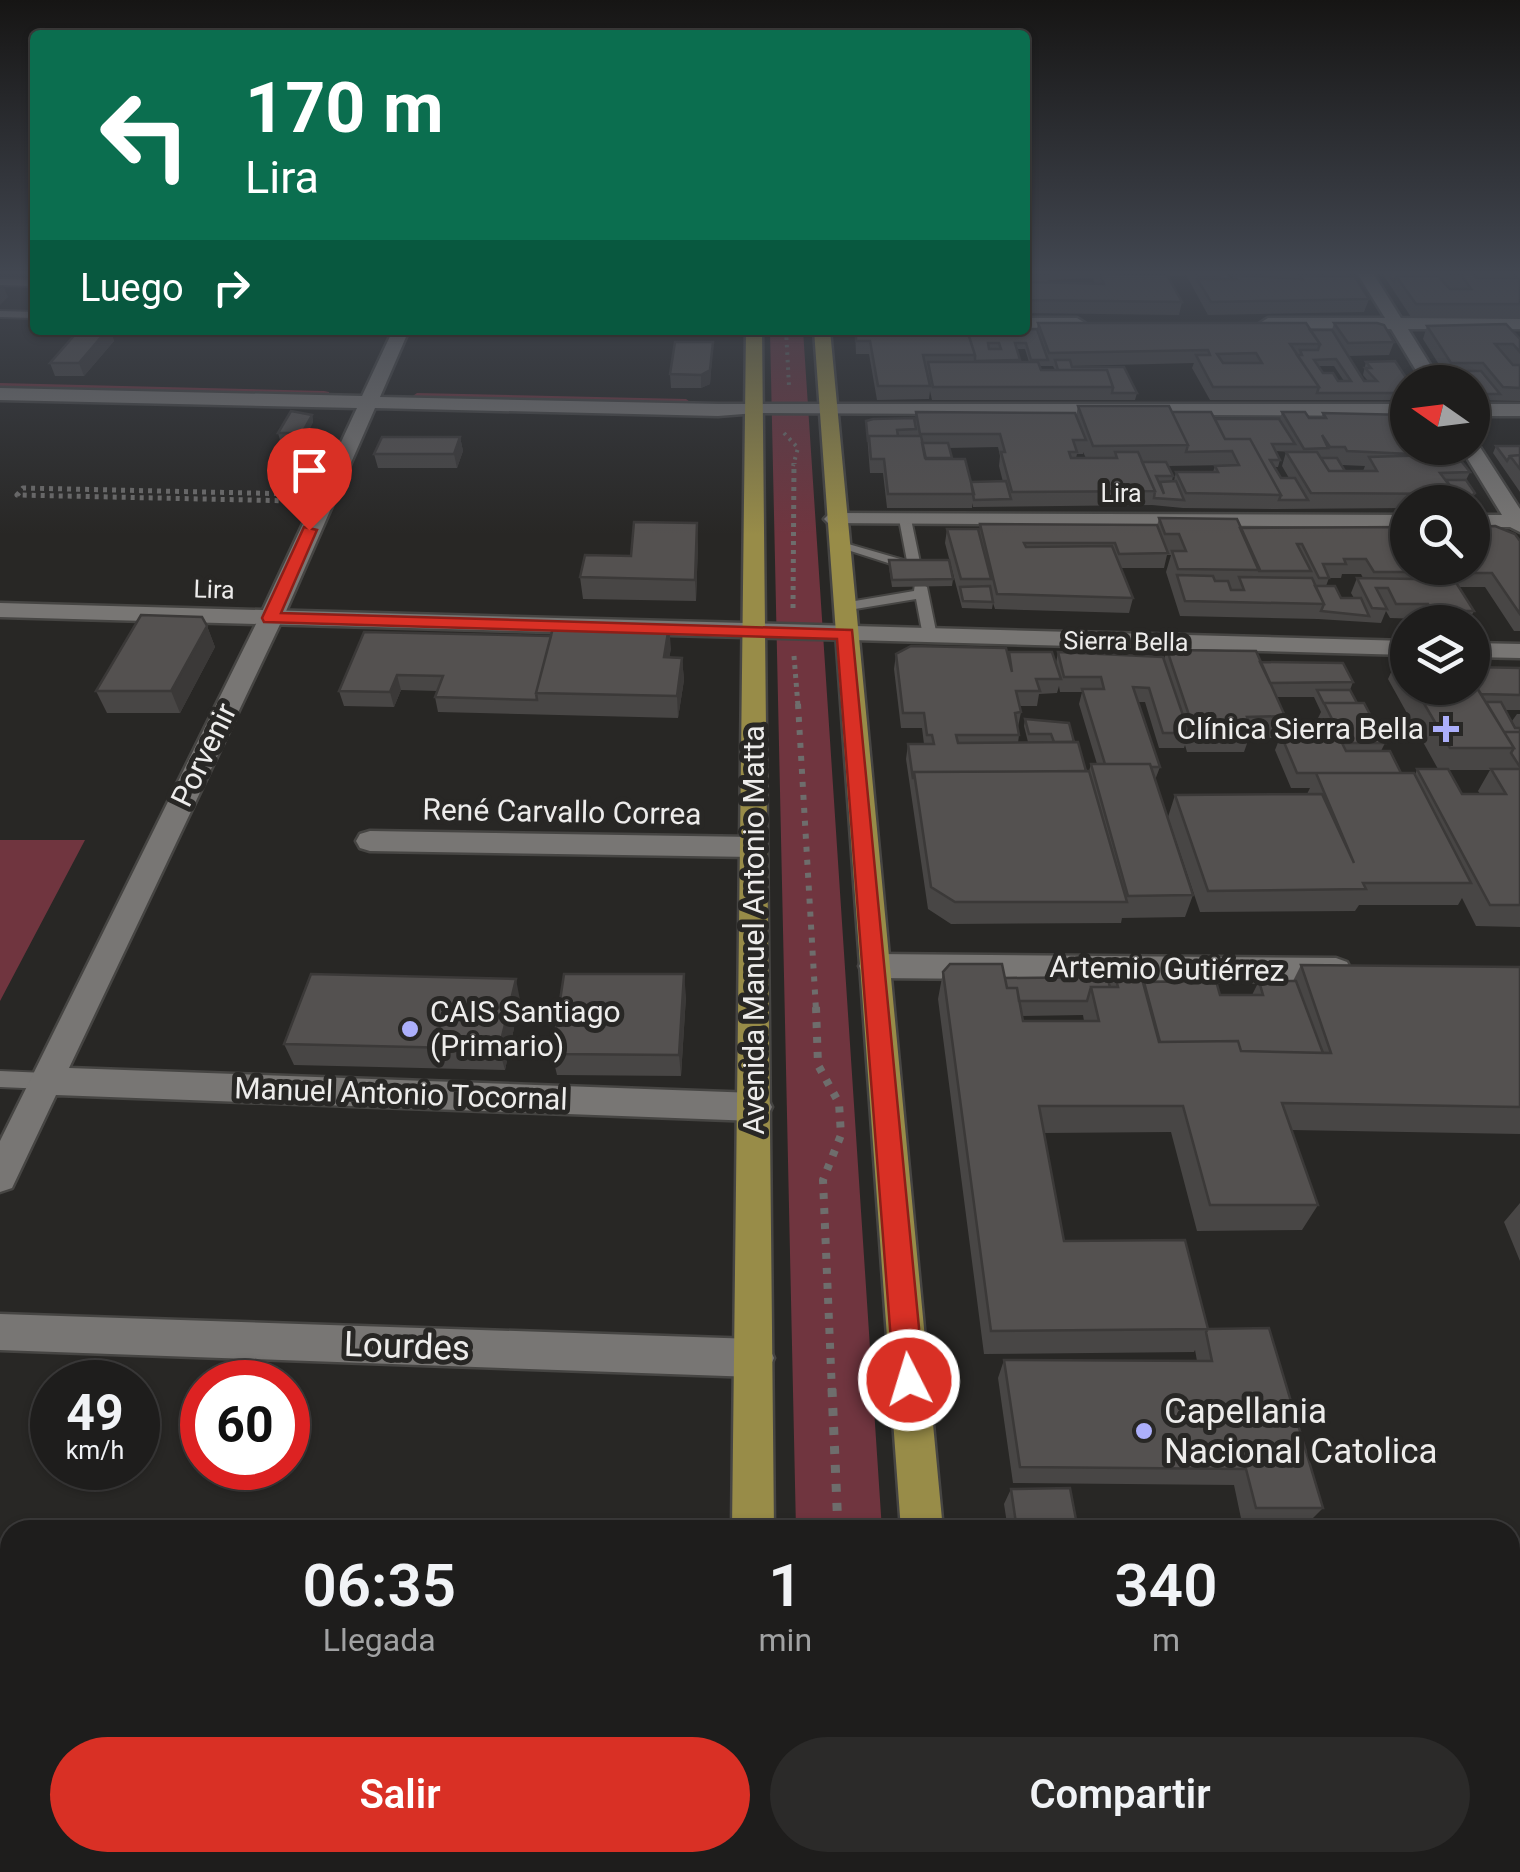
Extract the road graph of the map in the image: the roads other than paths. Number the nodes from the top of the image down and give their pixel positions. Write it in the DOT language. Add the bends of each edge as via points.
graph roads {
  1 [pos="388,360"];
  2 [pos="759,360"];
  3 [pos="824,360"];
  4 [pos="0,379"];
  5 [pos="0,394"];
  6 [pos="373,395"];
  7 [pos="767,407"];
  8 [pos="828,410"];
  9 [pos="1390,410"];
  10 [pos="1490,410"];
  11 [pos="1520,410"];
  12 [pos="1483,465"];
  13 [pos="835,519"];
  14 [pos="905,519"];
  15 [pos="1390,521"];
  16 [pos="1490,522"];
  17 [pos="1519,523"];
  18 [pos="838,544"];
  19 [pos="0,610"];
  20 [pos="270,618"];
  21 [pos="844,621"];
  22 [pos="751,634"];
  23 [pos="930,636"];
  24 [pos="1390,648"];
  25 [pos="1490,650"];
  26 [pos="1520,651"];
  27 [pos="370,841"];
  28 [pos="753,847"];
  29 [pos="874,966"];
  30 [pos="1363,970"];
  31 [pos="0,1079"];
  32 [pos="46,1081"];
  33 [pos="756,1107"];
  34 [pos="0,1177"];
  35 [pos="0,1332"];
  36 [pos="754,1358"];
  37 [pos="753,1520"];
  38 [pos="921,1520"];
  1 -- 6 [label="street, Porvenir"];
  2 -- 7 [label="main road, Avenida Manuel Antonio Matta"];
  3 -- 8 [label="main road"];
  4 -- 6 [label="street"];
  5 -- 6 [label="street"];
  6 -- 7 [label="street"];
  6 -- 20 [label="street, Porvenir"];
  7 -- 8 [label="street"];
  7 -- 22 [label="main road, Avenida Manuel Antonio Matta"];
  8 -- 9 [label="street"];
  8 -- 13 [label="main road"];
  10 -- 11 [label="street"];
  12 -- 17 [label="street"];
  13 -- 14 [label="street, Lira"];
  13 -- 18 [label="main road"];
  14 -- 15 [label="street, Lira"];
  14 -- 18 [label="lane" via="915,567"];
  16 -- 17 [label="street"];
  18 -- 21 [label="main road"];
  19 -- 20 [label="street, Lira"];
  20 -- 22 [label="street, Lira"];
  20 -- 32 [label="street, Porvenir"];
  21 -- 22 [label="street, Lira" via="792,634"];
  21 -- 23 [label="street, Sierra Bella"];
  21 -- 23 [label="lane" via="920,590"];
  21 -- 29 [label="main road"];
  22 -- 28 [label="main road, Avenida Manuel Antonio Matta"];
  23 -- 24 [label="street, Sierra Bella"];
  25 -- 26 [label="street"];
  27 -- 28 [label="street, René Carvallo Correa"];
  28 -- 33 [label="main road, Avenida Manuel Antonio Matta"];
  29 -- 30 [label="street, Artemio Gutiérrez"];
  29 -- 38 [label="main road"];
  31 -- 32 [label="lane"];
  32 -- 33 [label="street, Manuel Antonio Tocornal"];
  32 -- 34 [label="street, Porvenir"];
  33 -- 36 [label="main road, Avenida Manuel Antonio Matta"];
  35 -- 36 [label="street, Lourdes"];
  36 -- 37 [label="main road, Avenida Manuel Antonio Matta"];
}
